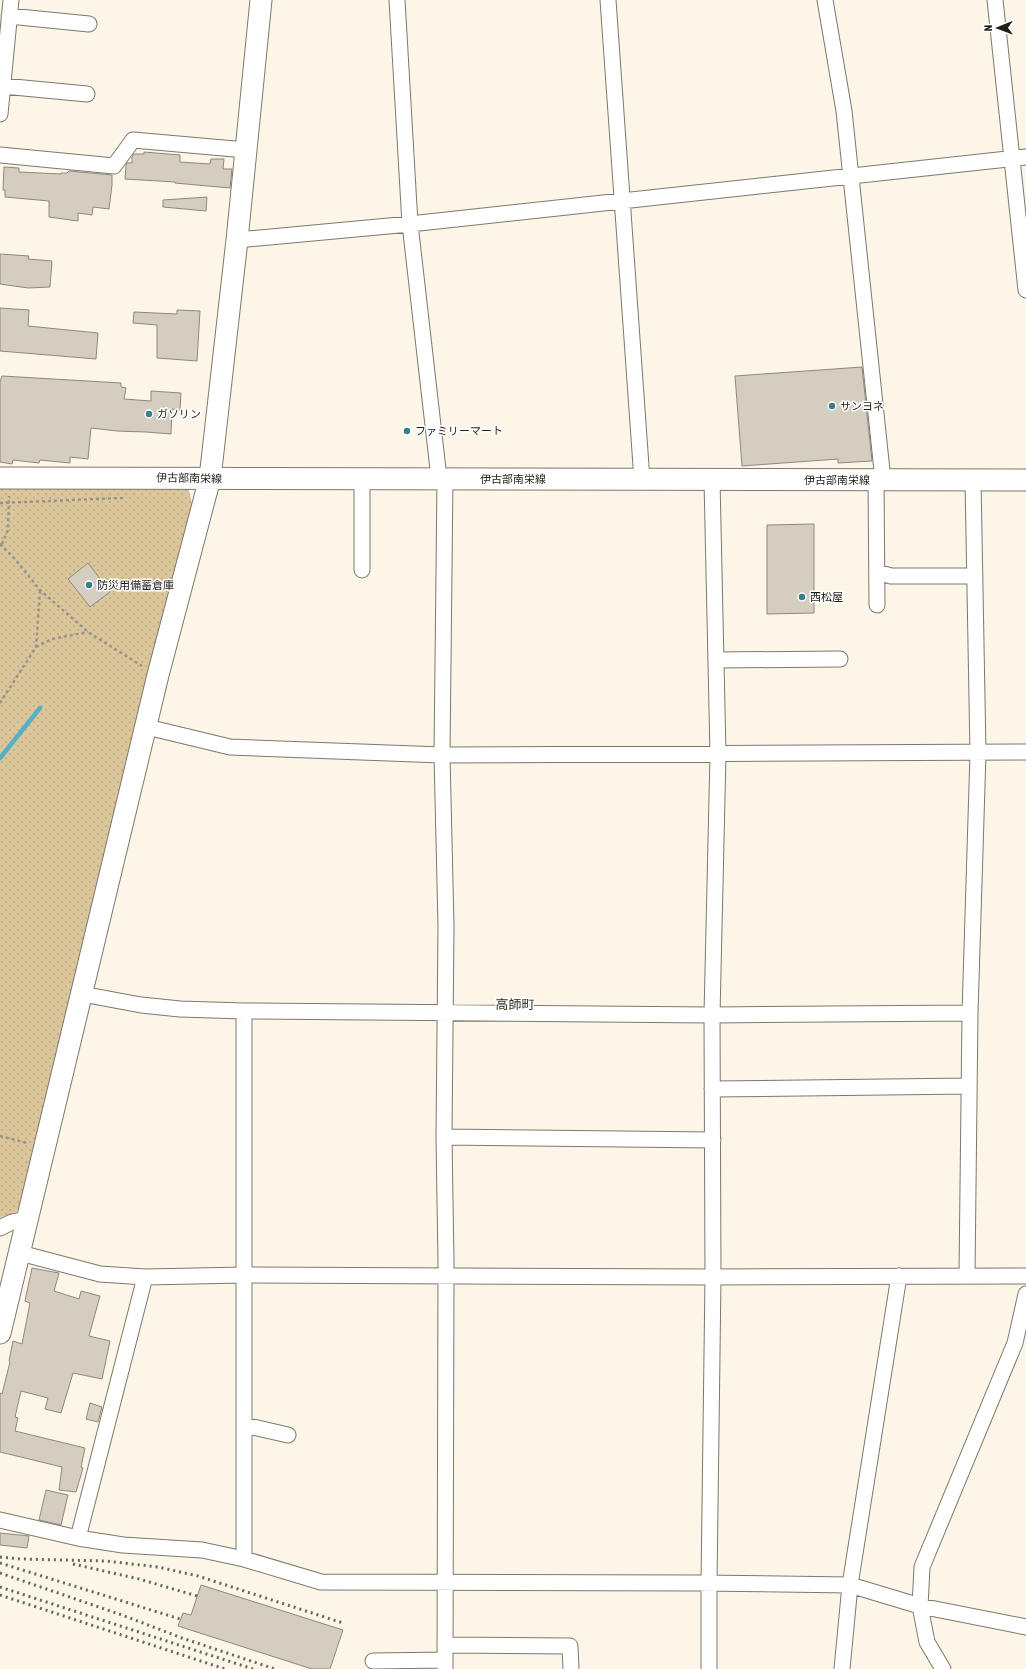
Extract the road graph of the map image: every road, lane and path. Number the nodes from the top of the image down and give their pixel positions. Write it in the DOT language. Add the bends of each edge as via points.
graph roads {
  1 [pos="11,0"];
  2 [pos="261,0"];
  3 [pos="397,0"];
  4 [pos="608,0"];
  5 [pos="825,0"];
  6 [pos="995,0"];
  7 [pos="9,16"];
  8 [pos="89,24"];
  9 [pos="3,86"];
  10 [pos="88,94"];
  11 [pos="0,114"];
  12 [pos="246,150"];
  13 [pos="0,156"];
  14 [pos="1019,158"];
  15 [pos="851,176"];
  16 [pos="622,201"];
  17 [pos="410,224"];
  18 [pos="237,240"];
  19 [pos="1026,290"];
  20 [pos="5,478"];
  21 [pos="210,478"];
  22 [pos="362,478"];
  23 [pos="442,478"];
  24 [pos="642,480"];
  25 [pos="712,480"];
  26 [pos="879,480"];
  27 [pos="973,480"];
  28 [pos="1026,480"];
  29 [pos="130,497"];
  30 [pos="0,502"];
  31 [pos="10,503"];
  32 [pos="1,544"];
  33 [pos="362,570"];
  34 [pos="877,572"];
  35 [pos="975,576"];
  36 [pos="40,590"];
  37 [pos="878,605"];
  38 [pos="88,632"];
  39 [pos="36,647"];
  40 [pos="840,659"];
  41 [pos="716,660"];
  42 [pos="146,669"];
  43 [pos="0,703"];
  44 [pos="147,727"];
  45 [pos="1026,752"];
  46 [pos="978,753"];
  47 [pos="718,754"];
  48 [pos="442,755"];
  49 [pos="82,994"];
  50 [pos="244,1011"];
  51 [pos="446,1012"];
  52 [pos="970,1013"];
  53 [pos="712,1015"];
  54 [pos="969,1086"];
  55 [pos="712,1089"];
  56 [pos="0,1136"];
  57 [pos="444,1137"];
  58 [pos="713,1140"];
  59 [pos="33,1144"];
  60 [pos="26,1219"];
  61 [pos="0,1228"];
  62 [pos="20,1253"];
  63 [pos="244,1275"];
  64 [pos="445,1275"];
  65 [pos="967,1275"];
  66 [pos="145,1276"];
  67 [pos="899,1276"];
  68 [pos="1026,1276"];
  69 [pos="713,1277"];
  70 [pos="1026,1294"];
  71 [pos="0,1333"];
  72 [pos="244,1425"];
  73 [pos="288,1434"];
  74 [pos="0,1520"];
  75 [pos="78,1538"];
  76 [pos="244,1559"];
  77 [pos="444,1582"];
  78 [pos="709,1584"];
  79 [pos="850,1585"];
  80 [pos="920,1606"];
  81 [pos="1026,1627"];
  82 [pos="445,1658"];
  83 [pos="373,1660"];
  84 [pos="571,1669"];
  85 [pos="709,1669"];
  86 [pos="842,1669"];
  87 [pos="943,1669"];
  1 -- 7 [label="street"];
  2 -- 12 [label="street"];
  3 -- 17 [label="street"];
  4 -- 16 [label="street"];
  5 -- 15 [label="street" via="844,111"];
  6 -- 14 [label="street"];
  7 -- 8 [label="street"];
  7 -- 9 [label="street"];
  9 -- 10 [label="street"];
  9 -- 11 [label="street"];
  12 -- 13 [label="street" via="133,140 114,166"];
  12 -- 18 [label="street"];
  14 -- 15 [label="street"];
  14 -- 19 [label="street"];
  15 -- 16 [label="street"];
  15 -- 26 [label="street"];
  16 -- 17 [label="street"];
  16 -- 24 [label="street"];
  17 -- 18 [label="street"];
  17 -- 23 [label="street"];
  18 -- 21 [label="street"];
  20 -- 21 [label="street, 伊古部南栄線"];
  20 -- 31 [label="path"];
  21 -- 22 [label="street, 伊古部南栄線"];
  21 -- 44 [label="street" via="158,675"];
  22 -- 23 [label="street, 伊古部南栄線"];
  22 -- 33 [label="street"];
  23 -- 24 [label="street, 伊古部南栄線"];
  23 -- 48 [label="street"];
  24 -- 25 [label="street, 伊古部南栄線"];
  25 -- 26 [label="street, 伊古部南栄線"];
  25 -- 41 [label="street"];
  26 -- 27 [label="street, 伊古部南栄線"];
  26 -- 34 [label="street"];
  27 -- 28 [label="street, 伊古部南栄線"];
  27 -- 35 [label="street"];
  29 -- 31 [label="path"];
  30 -- 31 [label="path"];
  31 -- 32 [label="path" via="8,530"];
  32 -- 36 [label="path"];
  34 -- 35 [label="street" via="891,576"];
  34 -- 37 [label="street"];
  35 -- 46 [label="street"];
  36 -- 38 [label="path"];
  36 -- 39 [label="path"];
  38 -- 39 [label="path" via="52,639"];
  38 -- 42 [label="path"];
  39 -- 43 [label="path"];
  40 -- 41 [label="street"];
  41 -- 47 [label="street"];
  44 -- 48 [label="street" via="230,747"];
  44 -- 49 [label="street"];
  45 -- 46 [label="street"];
  46 -- 47 [label="street"];
  46 -- 52 [label="street"];
  47 -- 48 [label="street"];
  47 -- 53 [label="street"];
  48 -- 51 [label="street"];
  49 -- 50 [label="street" via="141,1005"];
  49 -- 60 [label="street"];
  50 -- 51 [label="street"];
  50 -- 63 [label="street"];
  51 -- 53 [label="street"];
  51 -- 57 [label="street"];
  52 -- 53 [label="street"];
  52 -- 54 [label="street"];
  53 -- 55 [label="street"];
  54 -- 55 [label="street"];
  54 -- 65 [label="street"];
  55 -- 58 [label="street"];
  56 -- 59 [label="path"];
  57 -- 58 [label="street"];
  57 -- 64 [label="street"];
  58 -- 69 [label="street"];
  60 -- 61 [label="street"];
  60 -- 62 [label="street"];
  62 -- 66 [label="street" via="100,1274"];
  62 -- 71 [label="street"];
  63 -- 64 [label="street"];
  63 -- 66 [label="street"];
  63 -- 72 [label="street"];
  64 -- 69 [label="street"];
  64 -- 77 [label="street"];
  65 -- 67 [label="street"];
  65 -- 68 [label="street"];
  66 -- 75 [label="street"];
  67 -- 69 [label="street"];
  67 -- 79 [label="street"];
  69 -- 78 [label="street"];
  70 -- 80 [label="street" via="1015,1343 922,1567"];
  72 -- 73 [label="street"];
  72 -- 76 [label="street"];
  74 -- 75 [label="street"];
  75 -- 76 [label="street" via="123,1545 202,1550"];
  76 -- 77 [label="street" via="321,1582"];
  77 -- 78 [label="street"];
  77 -- 82 [label="street"];
  78 -- 79 [label="street"];
  78 -- 85 [label="street"];
  79 -- 80 [label="street"];
  79 -- 86 [label="street"];
  80 -- 81 [label="street"];
  80 -- 87 [label="street" via="926,1642"];
  82 -- 83 [label="street"];
  82 -- 84 [label="street" via="570,1646"];
}
